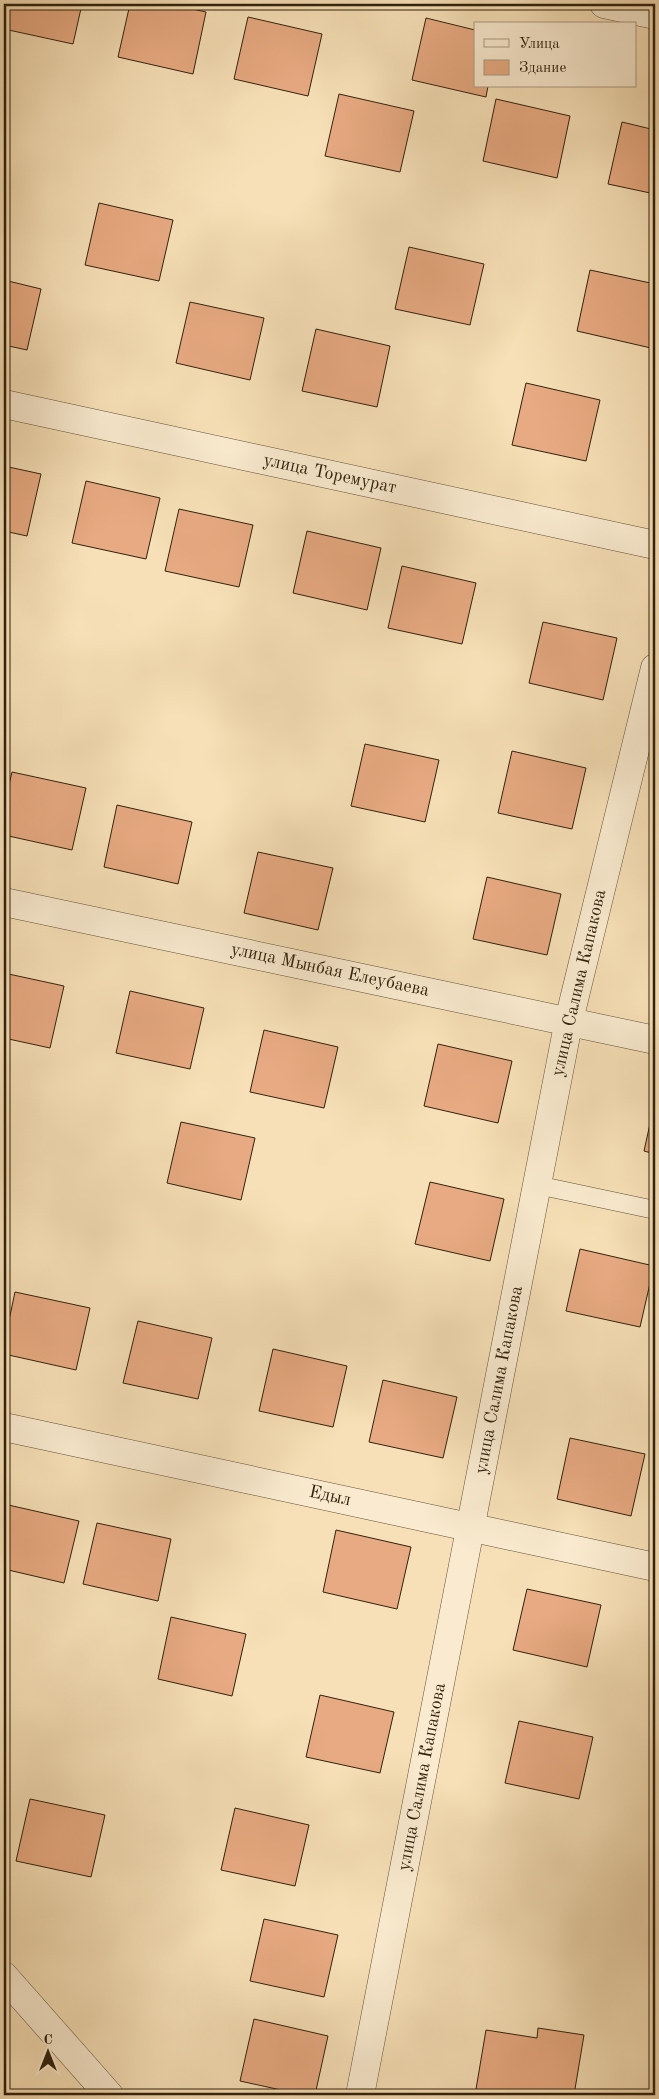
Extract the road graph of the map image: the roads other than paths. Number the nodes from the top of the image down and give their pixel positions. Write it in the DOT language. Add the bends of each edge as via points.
graph roads {
  1 [pos="604,4"];
  2 [pos="655,15"];
  3 [pos="4,404"];
  4 [pos="655,545"];
  5 [pos="655,668"];
  6 [pos="4,902"];
  7 [pos="569,1020"];
  8 [pos="655,1040"];
  9 [pos="536,1185"];
  10 [pos="655,1210"];
  11 [pos="4,1427"];
  12 [pos="470,1526"];
  13 [pos="655,1567"];
  14 [pos="4,1976"];
  15 [pos="109,2095"];
  16 [pos="360,2095"];
  1 -- 2 [label="street"];
  3 -- 4 [label="street, улица Торемурат"];
  5 -- 7 [label="street, улица Салима Капакова"];
  6 -- 7 [label="street, улица Мынбая Елеубаева"];
  7 -- 8 [label="street, улица Мынбая Елеубаева"];
  7 -- 9 [label="street, улица Салима Капакова"];
  9 -- 10 [label="lane"];
  9 -- 12 [label="street, улица Салима Капакова"];
  11 -- 12 [label="street, Едыл"];
  12 -- 13 [label="street, Едыл"];
  12 -- 16 [label="street, улица Салима Капакова"];
  14 -- 15 [label="street"];
}
